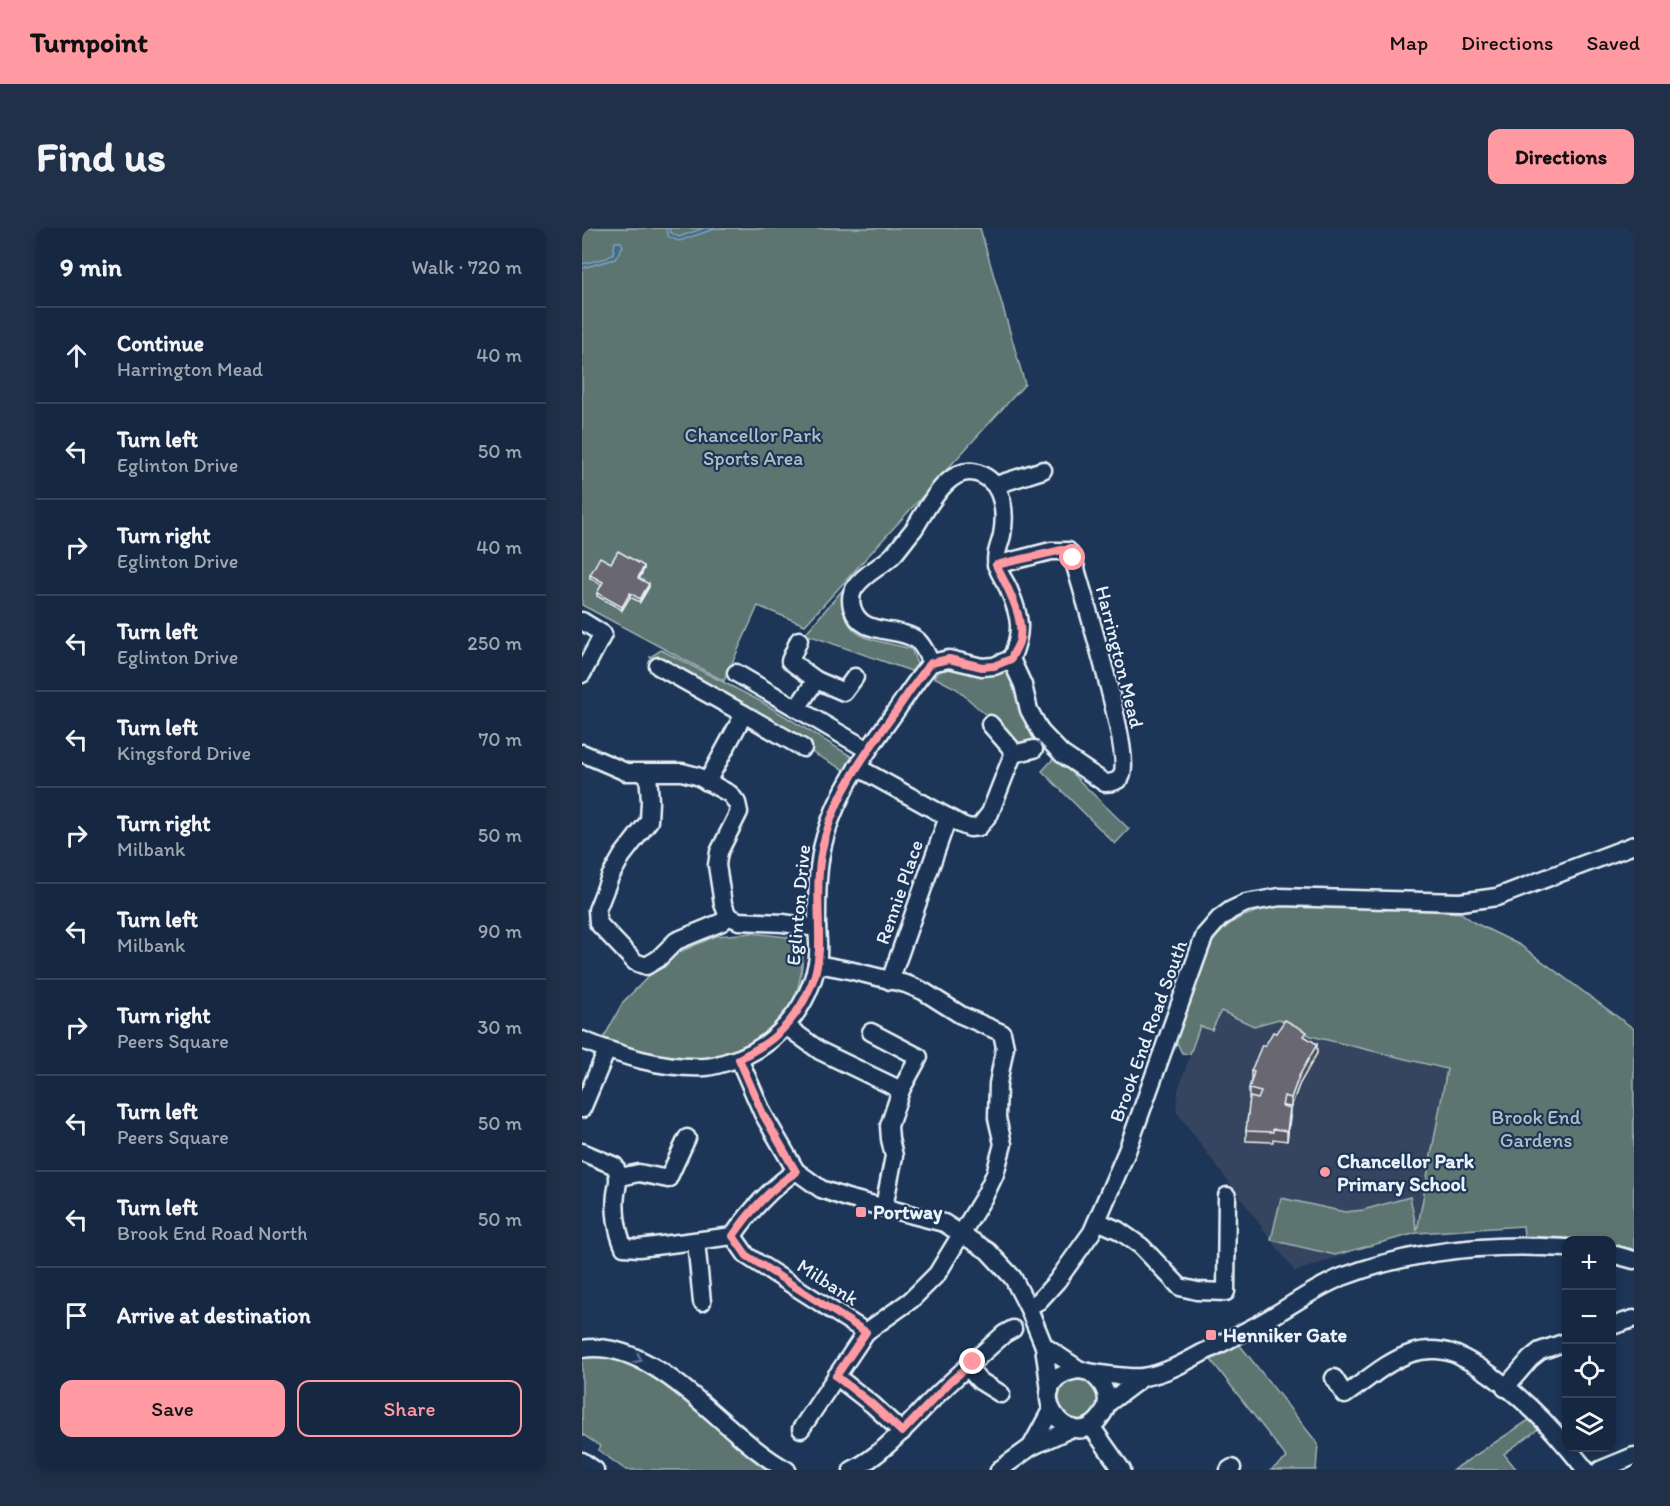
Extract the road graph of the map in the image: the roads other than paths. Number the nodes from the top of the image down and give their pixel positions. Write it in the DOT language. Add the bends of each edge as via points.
graph roads {
  1 [pos="1043,470"];
  2 [pos="996,485"];
  3 [pos="996,565"];
  4 [pos="582,621"];
  5 [pos="799,640"];
  6 [pos="1011,659"];
  7 [pos="931,663"];
  8 [pos="658,666"];
  9 [pos="736,673"];
  10 [pos="582,674"];
  11 [pos="855,677"];
  12 [pos="816,680"];
  13 [pos="797,708"];
  14 [pos="744,714"];
  15 [pos="990,724"];
  16 [pos="803,748"];
  17 [pos="1034,749"];
  18 [pos="868,750"];
  19 [pos="582,753"];
  20 [pos="1013,754"];
  21 [pos="857,767"];
  22 [pos="648,773"];
  23 [pos="707,782"];
  24 [pos="948,818"];
  25 [pos="1634,845"];
  26 [pos="728,916"];
  27 [pos="818,928"];
  28 [pos="817,964"];
  29 [pos="890,981"];
  30 [pos="786,1026"];
  31 [pos="871,1032"];
  32 [pos="582,1040"];
  33 [pos="606,1050"];
  34 [pos="739,1059"];
  35 [pos="901,1090"];
  36 [pos="582,1108"];
  37 [pos="687,1138"];
  38 [pos="582,1152"];
  39 [pos="796,1172"];
  40 [pos="620,1177"];
  41 [pos="1227,1196"];
  42 [pos="884,1207"];
  43 [pos="1097,1221"];
  44 [pos="962,1234"];
  45 [pos="733,1236"];
  46 [pos="696,1241"];
  47 [pos="1562,1248"];
  48 [pos="1616,1255"];
  49 [pos="1634,1260"];
  50 [pos="702,1302"];
  51 [pos="1028,1307"];
  52 [pos="1633,1319"];
  53 [pos="1616,1324"];
  54 [pos="1013,1329"];
  55 [pos="866,1332"];
  56 [pos="1562,1343"];
  57 [pos="1044,1346"];
  58 [pos="582,1349"];
  59 [pos="967,1367"];
  60 [pos="1085,1371"];
  61 [pos="836,1376"];
  62 [pos="1143,1377"];
  63 [pos="1334,1378"];
  64 [pos="1505,1388"];
  65 [pos="1050,1390"];
  66 [pos="1001,1394"];
  67 [pos="1107,1404"];
  68 [pos="1051,1410"];
  69 [pos="1090,1426"];
  70 [pos="1072,1428"];
  71 [pos="801,1429"];
  72 [pos="902,1432"];
  73 [pos="1562,1441"];
  74 [pos="1031,1447"];
  75 [pos="1571,1452"];
  76 [pos="1634,1456"];
  77 [pos="582,1461"];
  78 [pos="595,1470"];
  79 [pos="787,1470"];
  80 [pos="852,1470"];
  81 [pos="999,1470"];
  82 [pos="1122,1470"];
  83 [pos="1586,1470"];
  84 [pos="1600,1470"];
  1 -- 2 [label="street"];
  2 -- 3 [label="street" via="1003,512"];
  2 -- 7 [label="street" via="982,474 970,472 950,480 893,555 863,578 851,596 851,606 864,625 917,640"];
  3 -- 6 [label="street" via="1009,590 1020,627"];
  3 -- 6 [label="street, Harrington Mead" via="1062,550 1073,558 1107,676 1120,739 1121,778 1105,783 1062,754 1041,732"];
  4 -- 10 [label="street" via="603,634"];
  5 -- 12 [label="street" via="790,661"];
  6 -- 7 [label="street" via="982,667 949,659"];
  7 -- 18 [label="street, Eglinton Drive"];
  8 -- 14 [label="street"];
  9 -- 13 [label="street"];
  11 -- 12 [label="street" via="844,692"];
  12 -- 13 [label="street"];
  13 -- 18 [label="street"];
  14 -- 16 [label="street"];
  14 -- 23 [label="street"];
  15 -- 20 [label="street"];
  17 -- 20 [label="street"];
  18 -- 21 [label="street, Eglinton Drive"];
  19 -- 22 [label="street" via="626,772"];
  20 -- 24 [label="street" via="985,822 970,828"];
  21 -- 24 [label="street"];
  21 -- 27 [label="street, Eglinton Drive" via="825,837"];
  22 -- 23 [label="street" via="682,772"];
  22 -- 26 [label="street" via="649,821 610,877 597,909 598,923 635,962 646,966 676,941"];
  23 -- 26 [label="street" via="730,794 739,812 719,852 717,866"];
  24 -- 29 [label="street, Rennie Place"];
  25 -- 43 [label="street, Brook End Road South" via="1497,897 1460,902 1280,897 1231,910 1211,927 1201,945 1127,1151"];
  26 -- 27 [label="street" via="739,921"];
  27 -- 28 [label="street, Eglinton Drive"];
  28 -- 29 [label="street"];
  28 -- 30 [label="street, Eglinton Drive" via="802,1003"];
  29 -- 44 [label="street, Milbank" via="923,991 1002,1033 1005,1047 997,1118 1003,1144 995,1174"];
  30 -- 34 [label="street, Eglinton Drive" via="762,1047"];
  30 -- 35 [label="street" via="820,1051"];
  31 -- 35 [label="street" via="919,1057"];
  32 -- 33 [label="street, Eglinton Drive"];
  33 -- 34 [label="street, Eglinton Drive" via="665,1065 707,1067"];
  33 -- 36 [label="street"];
  34 -- 39 [label="street" via="763,1114"];
  35 -- 42 [label="street" via="889,1126 894,1156"];
  37 -- 40 [label="street" via="668,1179 639,1173"];
  38 -- 40 [label="street" via="615,1166"];
  39 -- 42 [label="street" via="821,1189"];
  39 -- 45 [label="street" via="784,1179"];
  40 -- 46 [label="street" via="616,1196 619,1237 624,1247"];
  41 -- 43 [label="street" via="1226,1292 1180,1287 1142,1246"];
  42 -- 44 [label="street" via="944,1223"];
  43 -- 51 [label="street, Brook End Road South" via="1057,1281"];
  44 -- 51 [label="street" via="988,1251 1013,1278"];
  44 -- 55 [label="street, Milbank" via="938,1274"];
  45 -- 46 [label="street"];
  45 -- 55 [label="street, Milbank" via="747,1256"];
  46 -- 50 [label="street"];
  47 -- 62 [label="street" via="1483,1247 1386,1264 1313,1291 1170,1370"];
  48 -- 49 [label="street"];
  51 -- 57 [label="street"];
  52 -- 53 [label="street"];
  54 -- 59 [label="street"];
  55 -- 61 [label="street"];
  56 -- 64 [label="street" via="1540,1351"];
  57 -- 60 [label="street"];
  57 -- 65 [label="street"];
  58 -- 79 [label="street, one-way" via="607,1348 638,1357"];
  59 -- 66 [label="street"];
  59 -- 72 [label="street"];
  60 -- 62 [label="street"];
  60 -- 65 [label="street" via="1062,1375"];
  60 -- 67 [label="street" via="1104,1385"];
  61 -- 71 [label="street"];
  61 -- 72 [label="street"];
  62 -- 67 [label="street"];
  63 -- 64 [label="street" via="1345,1395 1412,1353 1436,1350 1460,1356"];
  64 -- 73 [label="street"];
  65 -- 68 [label="street"];
  67 -- 69 [label="street"];
  68 -- 70 [label="street"];
  68 -- 74 [label="street"];
  69 -- 70 [label="street"];
  69 -- 82 [label="street"];
  70 -- 74 [label="street"];
  72 -- 80 [label="street"];
  74 -- 81 [label="street"];
  75 -- 83 [label="street"];
  76 -- 84 [label="street"];
  77 -- 78 [label="street"];
}
